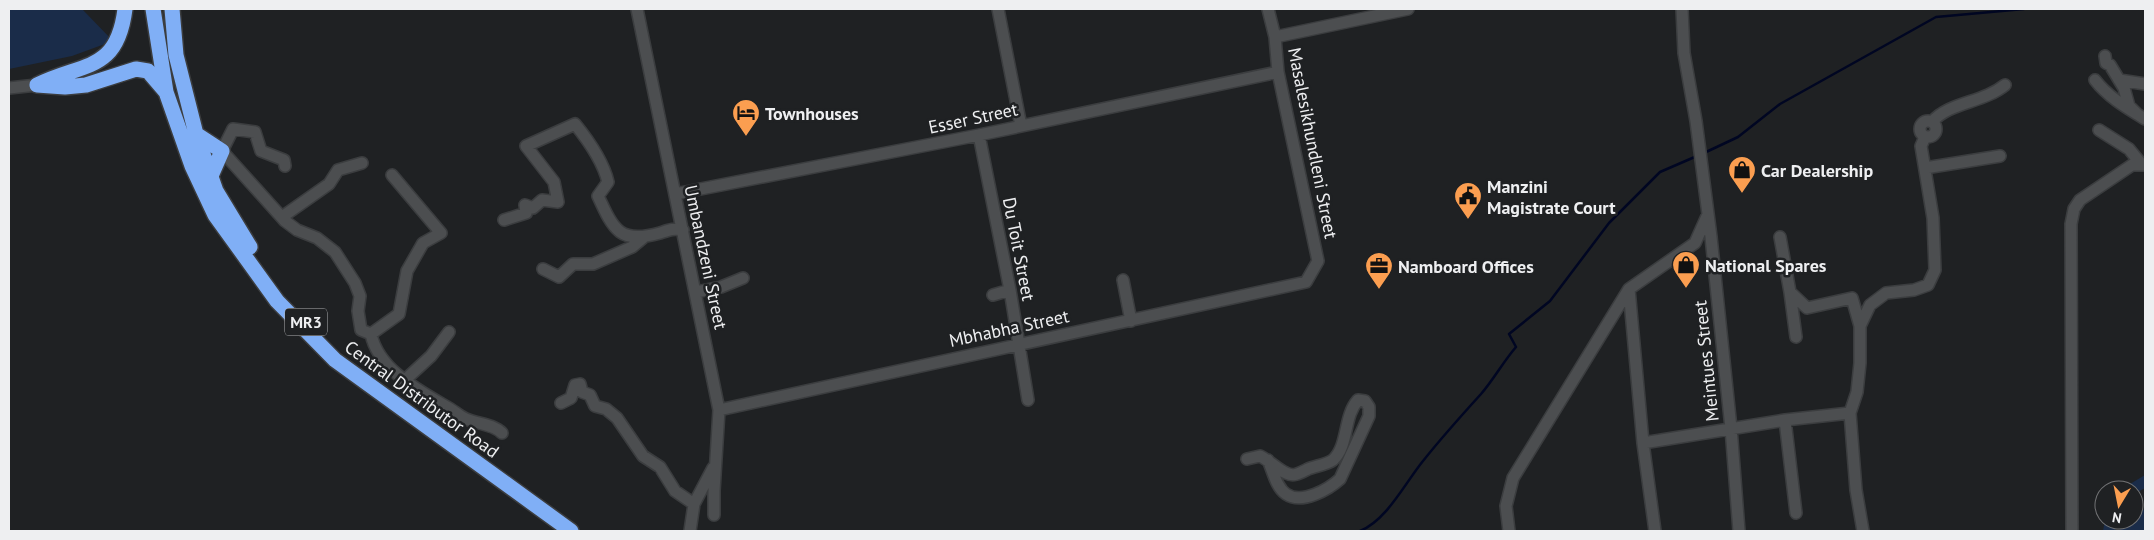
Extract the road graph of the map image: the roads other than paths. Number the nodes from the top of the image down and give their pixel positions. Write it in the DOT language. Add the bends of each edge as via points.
graph roads {
  1 [pos="125,9"];
  2 [pos="142,9"];
  3 [pos="153,9"];
  4 [pos="172,9"];
  5 [pos="637,9"];
  6 [pos="998,9"];
  7 [pos="1268,9"];
  8 [pos="1408,9"];
  9 [pos="1682,9"];
  10 [pos="156,35"];
  11 [pos="1275,37"];
  12 [pos="2105,56"];
  13 [pos="1278,72"];
  14 [pos="2095,80"];
  15 [pos="2119,80"];
  16 [pos="2145,84"];
  17 [pos="37,85"];
  18 [pos="2005,85"];
  19 [pos="9,88"];
  20 [pos="166,92"];
  21 [pos="2141,117"];
  22 [pos="1021,126"];
  23 [pos="2099,130"];
  24 [pos="196,134"];
  25 [pos="979,135"];
  26 [pos="222,151"];
  27 [pos="2000,156"];
  28 [pos="362,164"];
  29 [pos="2144,165"];
  30 [pos="285,166"];
  31 [pos="1925,168"];
  32 [pos="392,175"];
  33 [pos="211,176"];
  34 [pos="675,194"];
  35 [pos="1708,214"];
  36 [pos="282,217"];
  37 [pos="504,220"];
  38 [pos="683,230"];
  39 [pos="644,237"];
  40 [pos="1780,237"];
  41 [pos="543,269"];
  42 [pos="743,278"];
  43 [pos="1122,280"];
  44 [pos="1306,282"];
  45 [pos="1010,290"];
  46 [pos="1629,290"];
  47 [pos="696,292"];
  48 [pos="1790,292"];
  49 [pos="993,295"];
  50 [pos="1131,321"];
  51 [pos="1860,326"];
  52 [pos="449,332"];
  53 [pos="370,334"];
  54 [pos="1796,337"];
  55 [pos="1019,344"];
  56 [pos="406,379"];
  57 [pos="1028,400"];
  58 [pos="561,403"];
  59 [pos="719,410"];
  60 [pos="1850,413"];
  61 [pos="1785,420"];
  62 [pos="1731,428"];
  63 [pos="502,433"];
  64 [pos="1643,443"];
  65 [pos="1247,459"];
  66 [pos="1268,460"];
  67 [pos="716,463"];
  68 [pos="694,504"];
  69 [pos="1796,513"];
  70 [pos="714,515"];
  71 [pos="571,531"];
  72 [pos="582,531"];
  73 [pos="690,531"];
  74 [pos="1509,531"];
  75 [pos="1655,531"];
  76 [pos="1739,531"];
  77 [pos="1863,531"];
  78 [pos="2072,531"];
  1 -- 17 [label="highway" via="119,38 104,57 94,65"];
  2 -- 10 [label="highway"];
  3 -- 10 [label="highway, Central Distributor Road / MR3"];
  4 -- 24 [label="highway, Central Distributor Road / MR3" via="176,55"];
  5 -- 34 [label="street, Umbandzeni Street"];
  6 -- 22 [label="street"];
  7 -- 11 [label="street, Masalesikhundleni Street"];
  8 -- 11 [label="street"];
  9 -- 35 [label="street, Meintues Street" via="1684,53"];
  10 -- 20 [label="highway, Central Distributor Road / MR3"];
  11 -- 13 [label="street, Masalesikhundleni Street"];
  12 -- 15 [label="street" via="2106,63"];
  13 -- 22 [label="street, Esser Street"];
  13 -- 44 [label="street, Masalesikhundleni Street" via="1318,261"];
  14 -- 21 [label="street" via="2102,89"];
  15 -- 16 [label="street"];
  15 -- 21 [label="street" via="2129,106"];
  17 -- 19 [label="street"];
  17 -- 20 [label="highway" via="65,88 86,85 136,69 148,72"];
  18 -- 31 [label="street" via="1996,93 1940,113 1932,122 1936,133 1925,137 1921,146"];
  20 -- 71 [label="highway, Central Distributor Road / MR3" via="192,166 215,215 277,301 335,360"];
  22 -- 25 [label="street, Esser Street"];
  23 -- 29 [label="street" via="2129,149"];
  24 -- 26 [label="highway"];
  24 -- 33 [label="highway, Central Distributor Road / MR3"];
  25 -- 34 [label="street, Esser Street"];
  25 -- 45 [label="street, Du Toit Street"];
  26 -- 30 [label="street" via="233,129 255,132 261,151 284,160"];
  26 -- 33 [label="highway"];
  26 -- 36 [label="street"];
  27 -- 31 [label="street"];
  28 -- 36 [label="street" via="338,170 329,184"];
  29 -- 78 [label="street" via="2132,165 2080,200 2071,224"];
  31 -- 51 [label="street" via="1933,218 1935,270 1928,285 1886,293 1870,305"];
  32 -- 53 [label="street" via="441,233 423,243 406,271 399,314"];
  33 -- 72 [label="highway, Central Distributor Road / MR3" via="227,210 282,296 340,358"];
  34 -- 38 [label="street, Umbandzeni Street"];
  35 -- 46 [label="street" via="1695,243"];
  35 -- 62 [label="street, Meintues Street"];
  36 -- 53 [label="street" via="297,230 329,245 335,252 360,296 361,330"];
  37 -- 39 [label="street" via="526,213 525,205 533,208 542,200 558,202 554,182 526,146 574,124 605,170 608,182 598,196 615,228 625,236"];
  38 -- 39 [label="street" via="673,228"];
  38 -- 47 [label="street, Umbandzeni Street"];
  39 -- 41 [label="street" via="632,247 593,264 573,264 559,276"];
  40 -- 48 [label="street"];
  42 -- 47 [label="street"];
  43 -- 50 [label="street"];
  44 -- 50 [label="street, Mbhabha Street"];
  45 -- 49 [label="street"];
  45 -- 55 [label="street, Du Toit Street"];
  46 -- 64 [label="street"];
  46 -- 74 [label="street" via="1514,478 1506,506"];
  47 -- 59 [label="street, Umbandzeni Street"];
  48 -- 51 [label="street" via="1807,308 1852,298"];
  48 -- 54 [label="street"];
  50 -- 55 [label="street, Mbhabha Street"];
  51 -- 60 [label="street" via="1857,392"];
  52 -- 56 [label="street" via="443,344"];
  53 -- 56 [label="street" via="381,358"];
  55 -- 57 [label="street, Du Toit Street"];
  55 -- 59 [label="street, Mbhabha Street"];
  56 -- 63 [label="street" via="431,399 466,419 497,428"];
  58 -- 68 [label="street" via="571,398 572,384 580,384 582,392 590,395 594,406 606,409 617,418 644,456 660,467 675,491"];
  59 -- 67 [label="street, Umbandzeni Street"];
  60 -- 61 [label="street"];
  60 -- 77 [label="street"];
  61 -- 62 [label="street"];
  61 -- 69 [label="street"];
  62 -- 64 [label="street"];
  62 -- 76 [label="street, Meintues Street"];
  64 -- 75 [label="street"];
  65 -- 66 [label="street" via="1260,456"];
  66 -- 66 [label="street" via="1286,474 1297,475 1332,461 1339,453 1352,406 1358,400 1365,401 1369,407 1369,416 1340,479 1333,486 1298,498 1286,494 1275,481"];
  67 -- 68 [label="street"];
  67 -- 70 [label="street, Umbandzeni Street"];
  68 -- 73 [label="street"];
}
